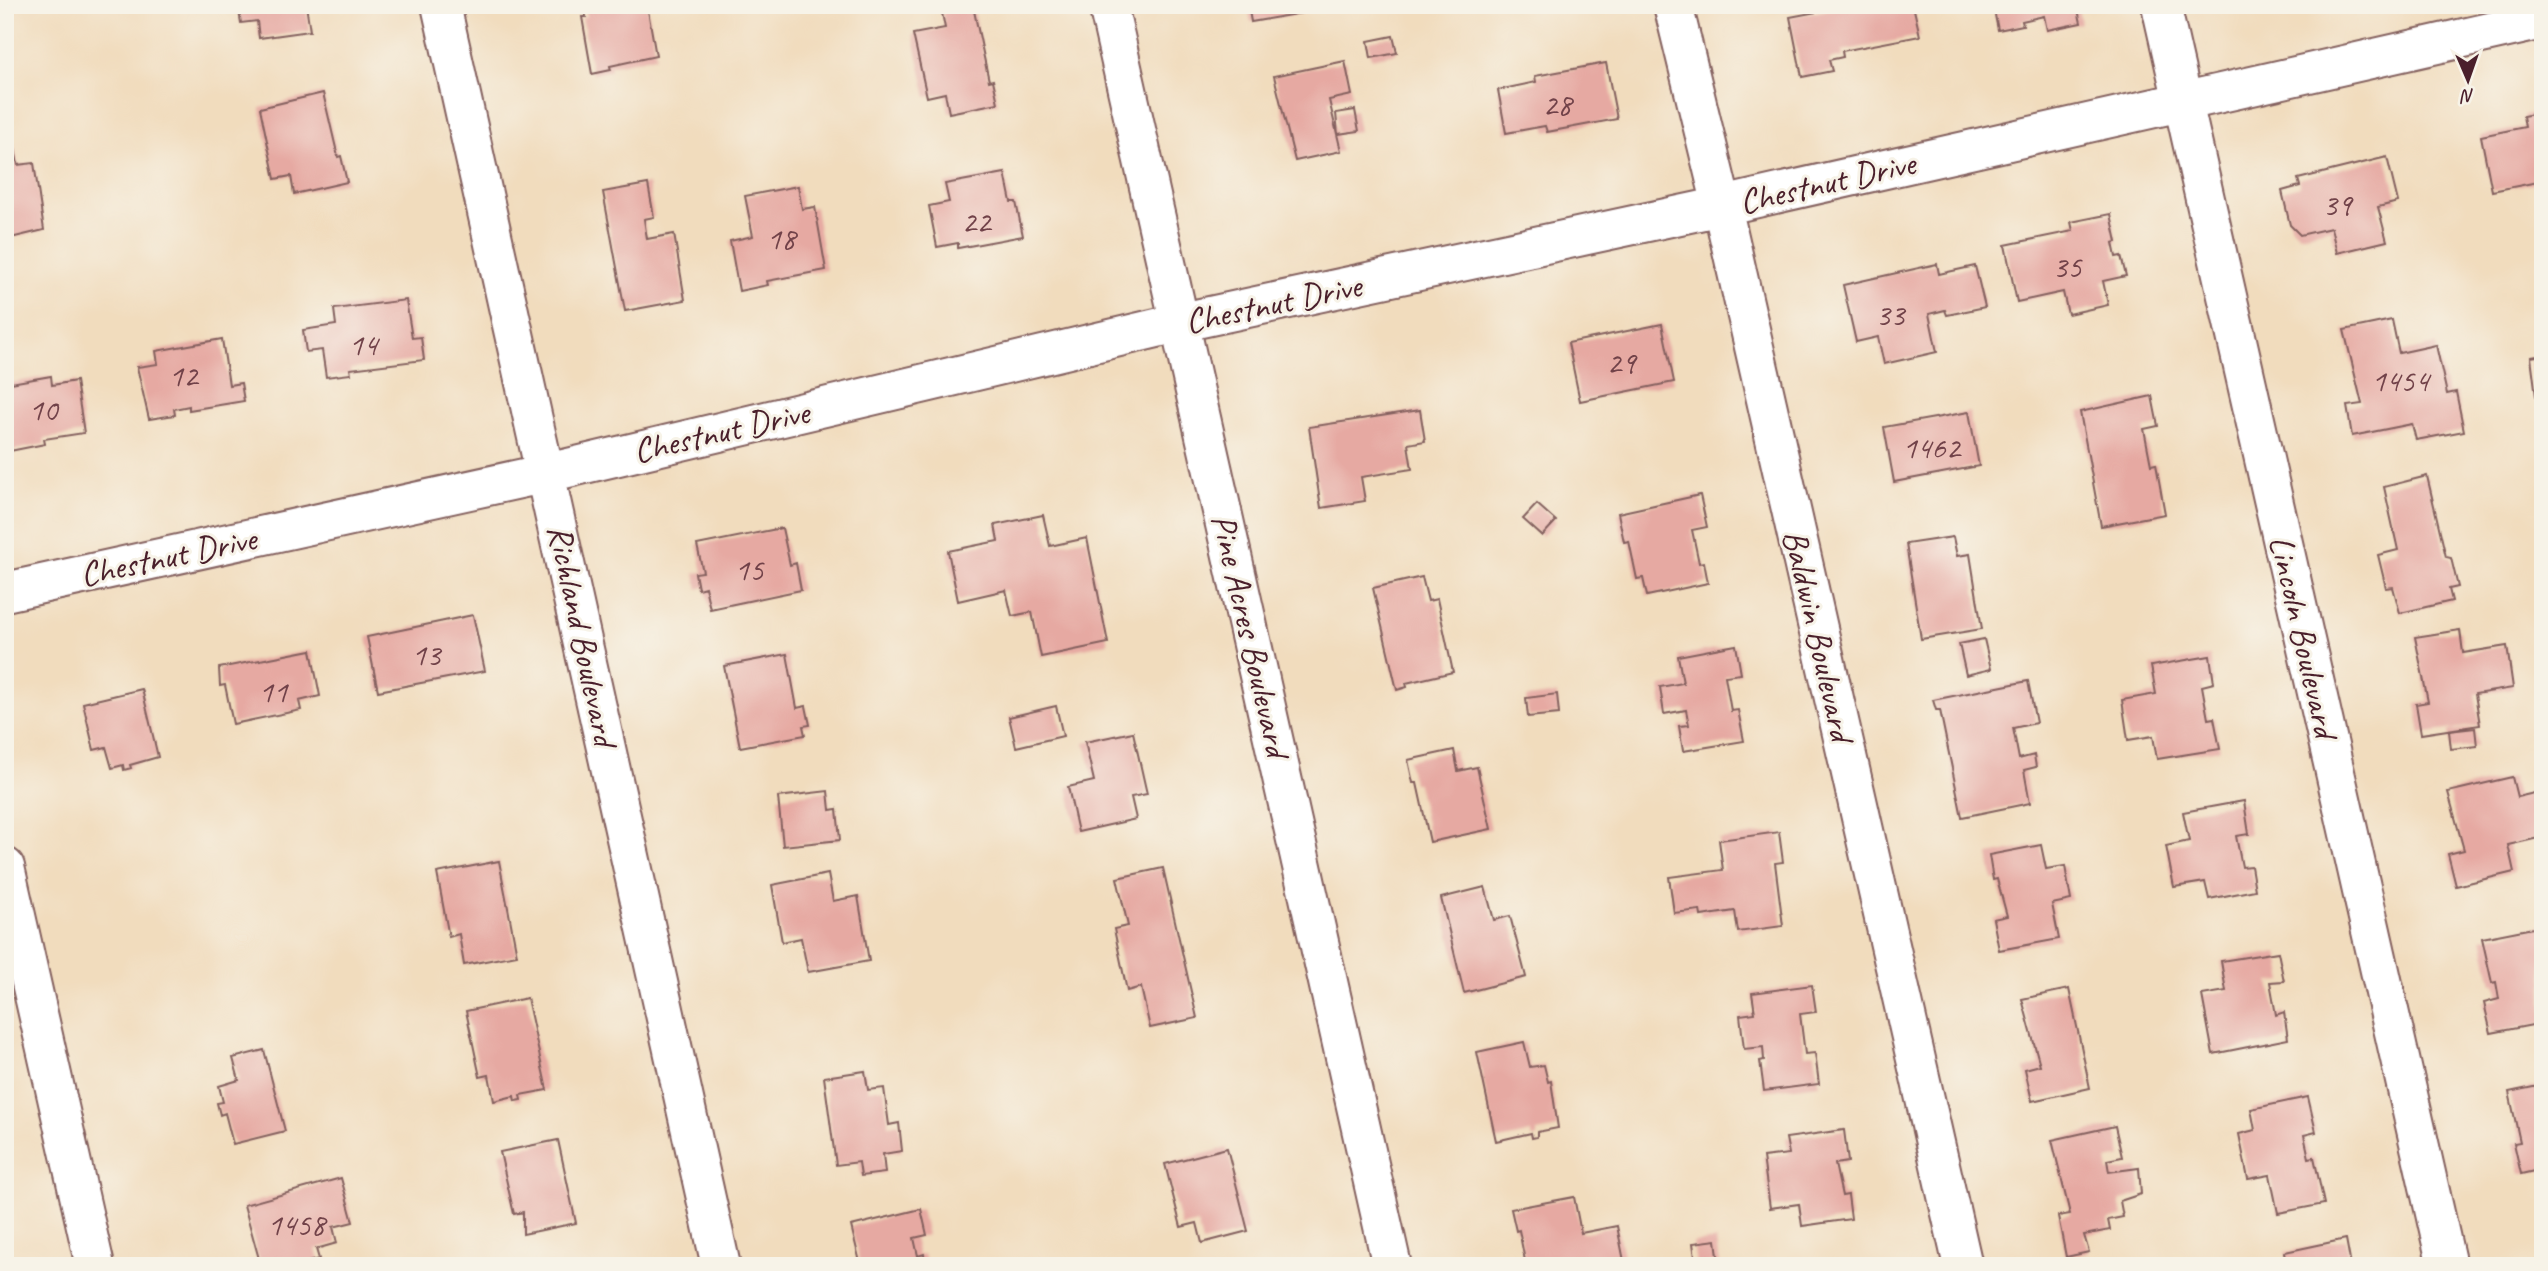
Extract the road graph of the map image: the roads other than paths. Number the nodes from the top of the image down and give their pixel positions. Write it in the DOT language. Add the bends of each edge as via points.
graph roads {
  1 [pos="441,5"];
  2 [pos="1108,5"];
  3 [pos="1673,5"];
  4 [pos="2161,5"];
  5 [pos="2543,20"];
  6 [pos="2182,102"];
  7 [pos="1722,206"];
  8 [pos="1182,322"];
  9 [pos="547,472"];
  10 [pos="5,592"];
  11 [pos="5,867"];
  12 [pos="95,1266"];
  13 [pos="721,1266"];
  14 [pos="1392,1266"];
  15 [pos="1963,1266"];
  16 [pos="2447,1266"];
  1 -- 9 [label="street, Richland Boulevard"];
  2 -- 8 [label="street, Pine Acres Boulevard"];
  3 -- 7 [label="street, Baldwin Boulevard"];
  4 -- 6 [label="street, Lincoln Boulevard"];
  5 -- 6 [label="street, Chestnut Drive"];
  6 -- 7 [label="street, Chestnut Drive"];
  6 -- 16 [label="street, Lincoln Boulevard"];
  7 -- 8 [label="street, Chestnut Drive"];
  7 -- 15 [label="street, Baldwin Boulevard"];
  8 -- 9 [label="street, Chestnut Drive"];
  8 -- 14 [label="street, Pine Acres Boulevard"];
  9 -- 10 [label="street, Chestnut Drive"];
  9 -- 13 [label="street, Richland Boulevard"];
  11 -- 12 [label="street"];
}
